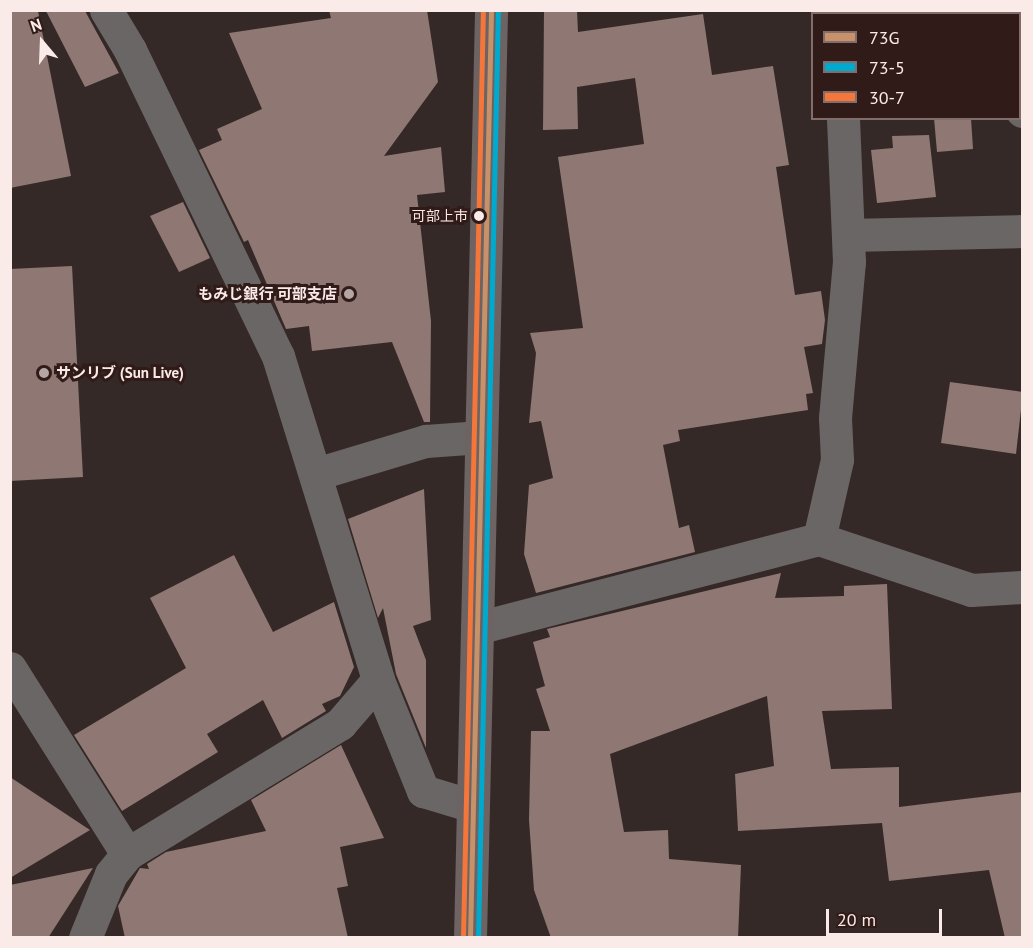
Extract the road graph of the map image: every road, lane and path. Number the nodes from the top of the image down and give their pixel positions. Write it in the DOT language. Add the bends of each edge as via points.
graph roads {
  1 [pos="106,10"];
  2 [pos="491,10"];
  3 [pos="1021,80"];
  4 [pos="1023,111"];
  5 [pos="843,120"];
  6 [pos="1023,231"];
  7 [pos="848,235"];
  8 [pos="481,437"];
  9 [pos="318,473"];
  10 [pos="819,539"];
  11 [pos="1023,587"];
  12 [pos="477,628"];
  13 [pos="10,668"];
  14 [pos="378,680"];
  15 [pos="473,806"];
  16 [pos="127,854"];
  17 [pos="86,938"];
  18 [pos="470,938"];
  1 -- 9 [label="street" via="129,46 278,356"];
  2 -- 8 [label="highway"];
  3 -- 4 [label="street"];
  5 -- 7 [label="street"];
  6 -- 7 [label="street"];
  7 -- 10 [label="street" via="835,418 837,460"];
  8 -- 9 [label="street" via="426,441"];
  8 -- 12 [label="highway"];
  9 -- 14 [label="street"];
  10 -- 11 [label="street" via="972,590"];
  10 -- 12 [label="street"];
  12 -- 15 [label="highway"];
  13 -- 16 [label="street"];
  14 -- 15 [label="street" via="423,790"];
  14 -- 16 [label="street" via="340,724"];
  15 -- 18 [label="highway"];
  16 -- 17 [label="street" via="111,874"];
}
